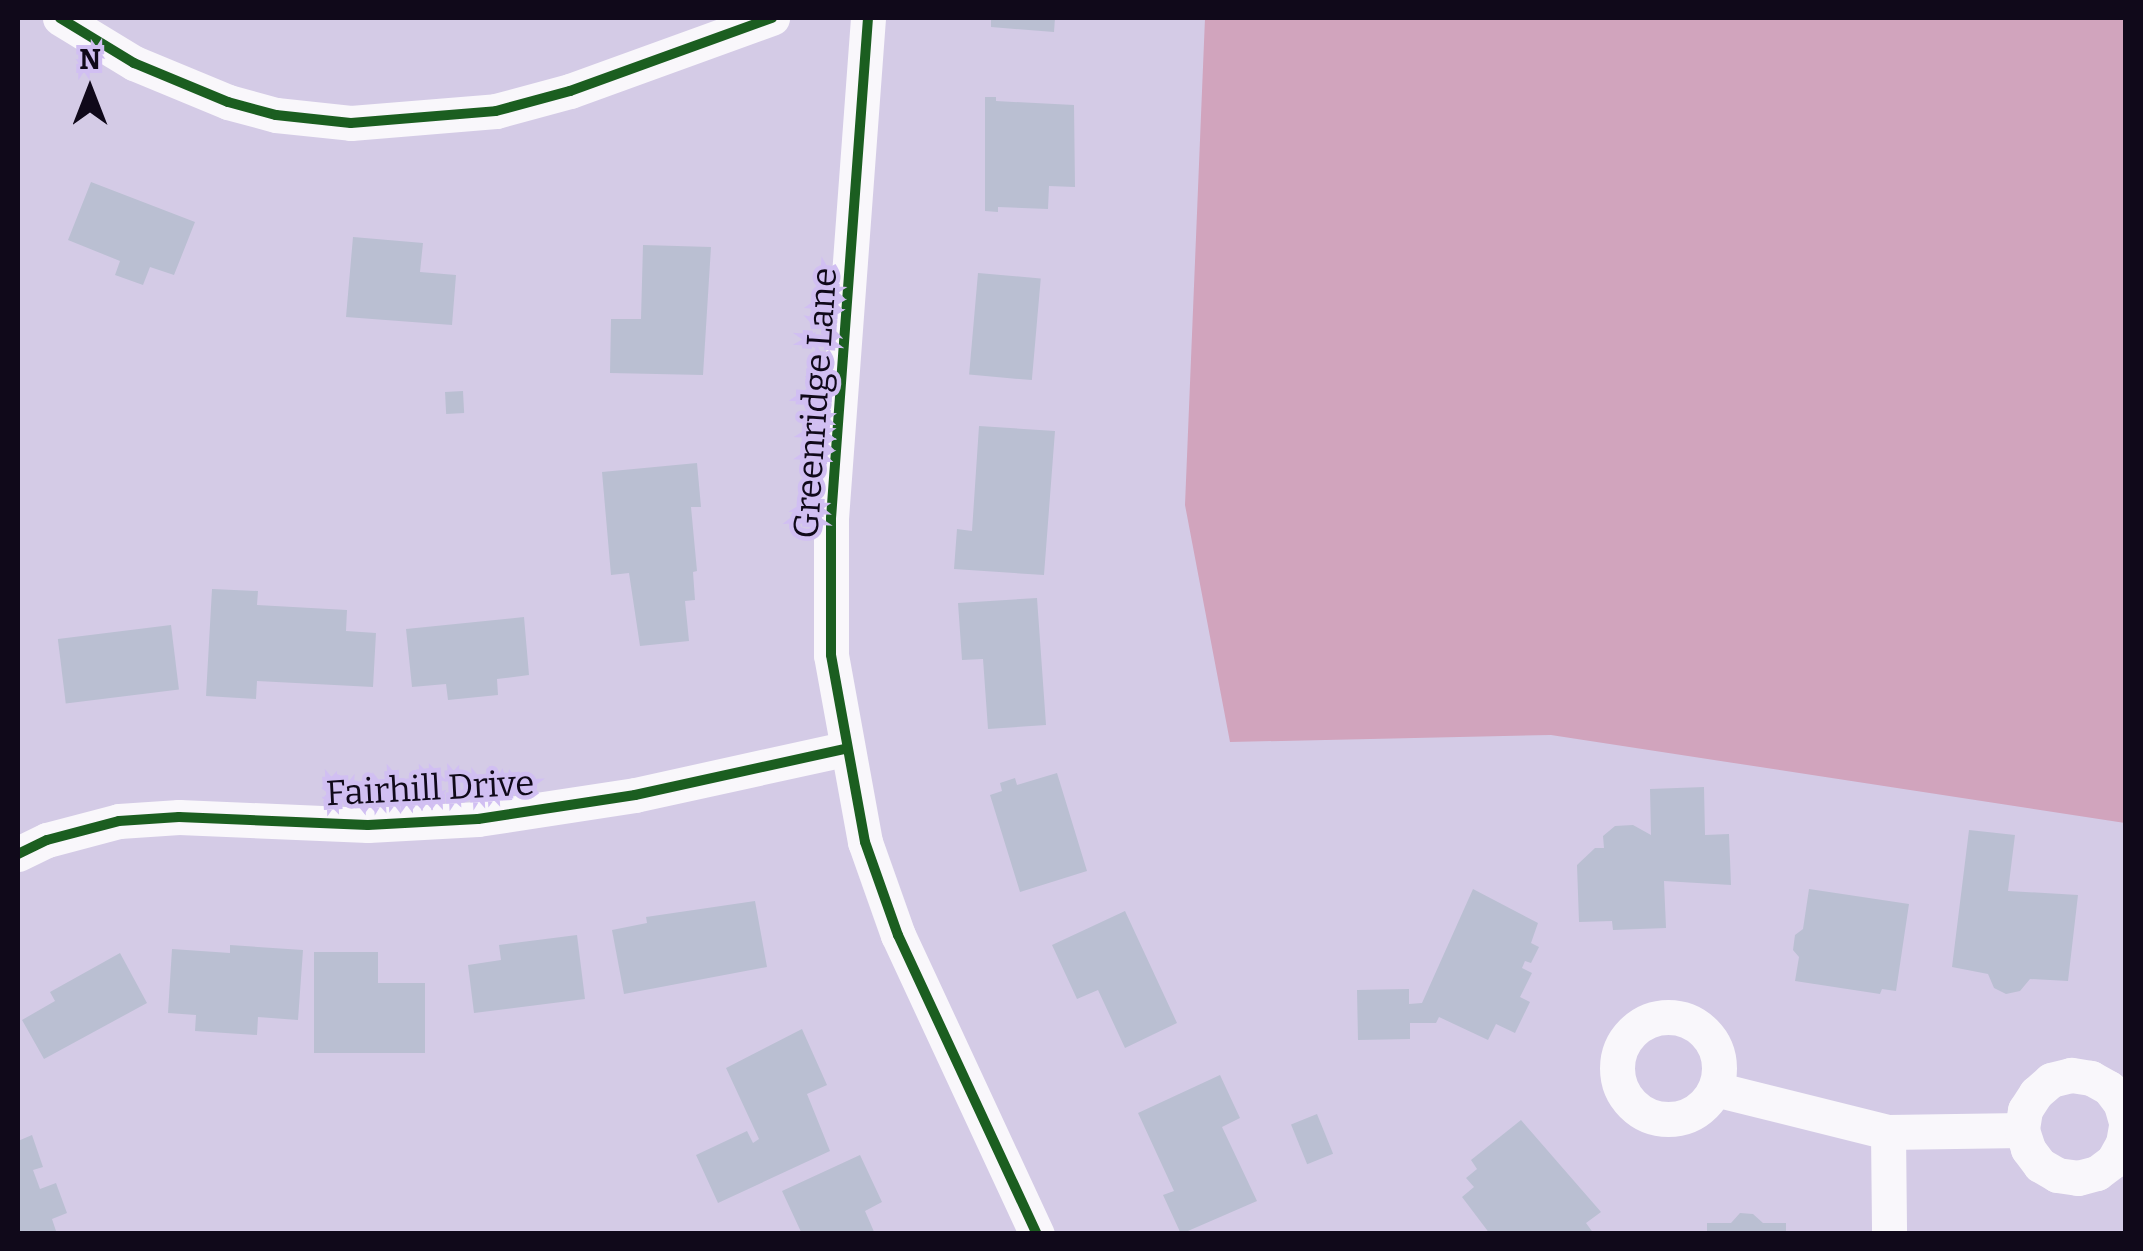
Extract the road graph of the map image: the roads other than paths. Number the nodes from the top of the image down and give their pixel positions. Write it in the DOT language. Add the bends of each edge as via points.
graph roads {
  1 [pos="60,18"];
  2 [pos="772,18"];
  3 [pos="868,18"];
  4 [pos="844,749"];
  5 [pos="18,854"];
  6 [pos="1716,1089"];
  7 [pos="2126,1124"];
  8 [pos="2022,1130"];
  9 [pos="1888,1132"];
  10 [pos="1037,1234"];
  11 [pos="1889,1234"];
  1 -- 2 [label="street" via="134,63 228,102 350,123 496,111"];
  3 -- 4 [label="street, Greenridge Lane" via="832,518 831,655"];
  4 -- 5 [label="street, Fairhill Drive" via="636,795 478,819 368,825 119,821"];
  4 -- 10 [label="street, Greenridge Lane" via="865,842 898,935"];
  6 -- 9 [label="street"];
  7 -- 8 [label="street" via="2113,1161 2078,1178 2040,1165"];
  7 -- 8 [label="street" via="2108,1088 2071,1075 2036,1093"];
  8 -- 9 [label="street"];
  9 -- 11 [label="street"];
}
